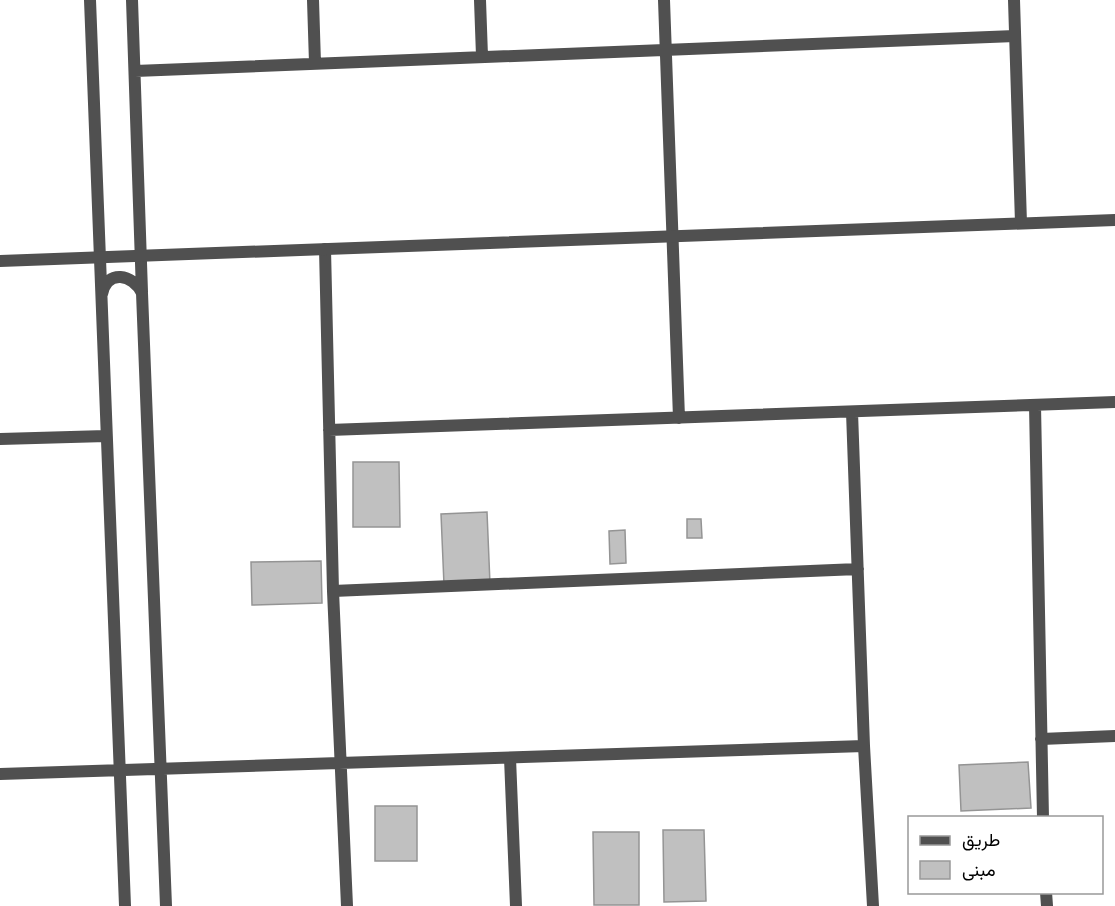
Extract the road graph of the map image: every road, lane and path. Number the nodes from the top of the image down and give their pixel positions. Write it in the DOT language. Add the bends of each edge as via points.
graph roads {
  1 [pos="90,0"];
  2 [pos="132,0"];
  3 [pos="313,0"];
  4 [pos="480,0"];
  5 [pos="664,0"];
  6 [pos="1014,0"];
  7 [pos="1015,36"];
  8 [pos="666,48"];
  9 [pos="482,56"];
  10 [pos="315,63"];
  11 [pos="135,70"];
  12 [pos="1115,220"];
  13 [pos="1021,223"];
  14 [pos="672,236"];
  15 [pos="325,249"];
  16 [pos="141,256"];
  17 [pos="100,257"];
  18 [pos="117,257"];
  19 [pos="0,261"];
  20 [pos="122,277"];
  21 [pos="142,293"];
  22 [pos="102,303"];
  23 [pos="1115,402"];
  24 [pos="1035,405"];
  25 [pos="852,412"];
  26 [pos="679,418"];
  27 [pos="329,430"];
  28 [pos="106,436"];
  29 [pos="0,440"];
  30 [pos="858,569"];
  31 [pos="333,591"];
  32 [pos="1115,736"];
  33 [pos="1041,739"];
  34 [pos="864,746"];
  35 [pos="510,758"];
  36 [pos="340,764"];
  37 [pos="160,768"];
  38 [pos="119,770"];
  39 [pos="0,774"];
  40 [pos="1043,816"];
  41 [pos="125,906"];
  42 [pos="166,906"];
  43 [pos="347,906"];
  44 [pos="516,906"];
  45 [pos="873,906"];
  1 -- 17 [label="street"];
  2 -- 11 [label="street"];
  3 -- 10 [label="street"];
  4 -- 9 [label="street"];
  5 -- 8 [label="street"];
  6 -- 7 [label="street"];
  7 -- 8 [label="street"];
  7 -- 13 [label="street"];
  8 -- 9 [label="street"];
  8 -- 14 [label="street"];
  9 -- 10 [label="street"];
  10 -- 11 [label="street"];
  11 -- 16 [label="street"];
  12 -- 13 [label="street"];
  13 -- 14 [label="street"];
  14 -- 15 [label="street"];
  14 -- 26 [label="street"];
  15 -- 16 [label="street"];
  15 -- 27 [label="street"];
  16 -- 18 [label="street"];
  16 -- 21 [label="street"];
  17 -- 18 [label="street"];
  17 -- 19 [label="street"];
  17 -- 22 [label="street"];
  18 -- 20 [label="street"];
  20 -- 21 [label="street" via="131,279"];
  20 -- 22 [label="street" via="104,285"];
  21 -- 37 [label="street"];
  22 -- 28 [label="street"];
  23 -- 24 [label="street"];
  24 -- 25 [label="street"];
  24 -- 33 [label="street"];
  25 -- 26 [label="street"];
  25 -- 30 [label="street"];
  26 -- 27 [label="street"];
  27 -- 31 [label="street"];
  28 -- 29 [label="street"];
  28 -- 38 [label="street"];
  30 -- 31 [label="street"];
  30 -- 34 [label="street"];
  31 -- 36 [label="street"];
  32 -- 33 [label="street"];
  33 -- 40 [label="street"];
  34 -- 35 [label="street"];
  34 -- 45 [label="street"];
  35 -- 36 [label="street"];
  35 -- 44 [label="street"];
  36 -- 37 [label="street"];
  36 -- 43 [label="street"];
  37 -- 38 [label="street"];
  37 -- 42 [label="street"];
  38 -- 39 [label="street"];
  38 -- 41 [label="street"];
}
